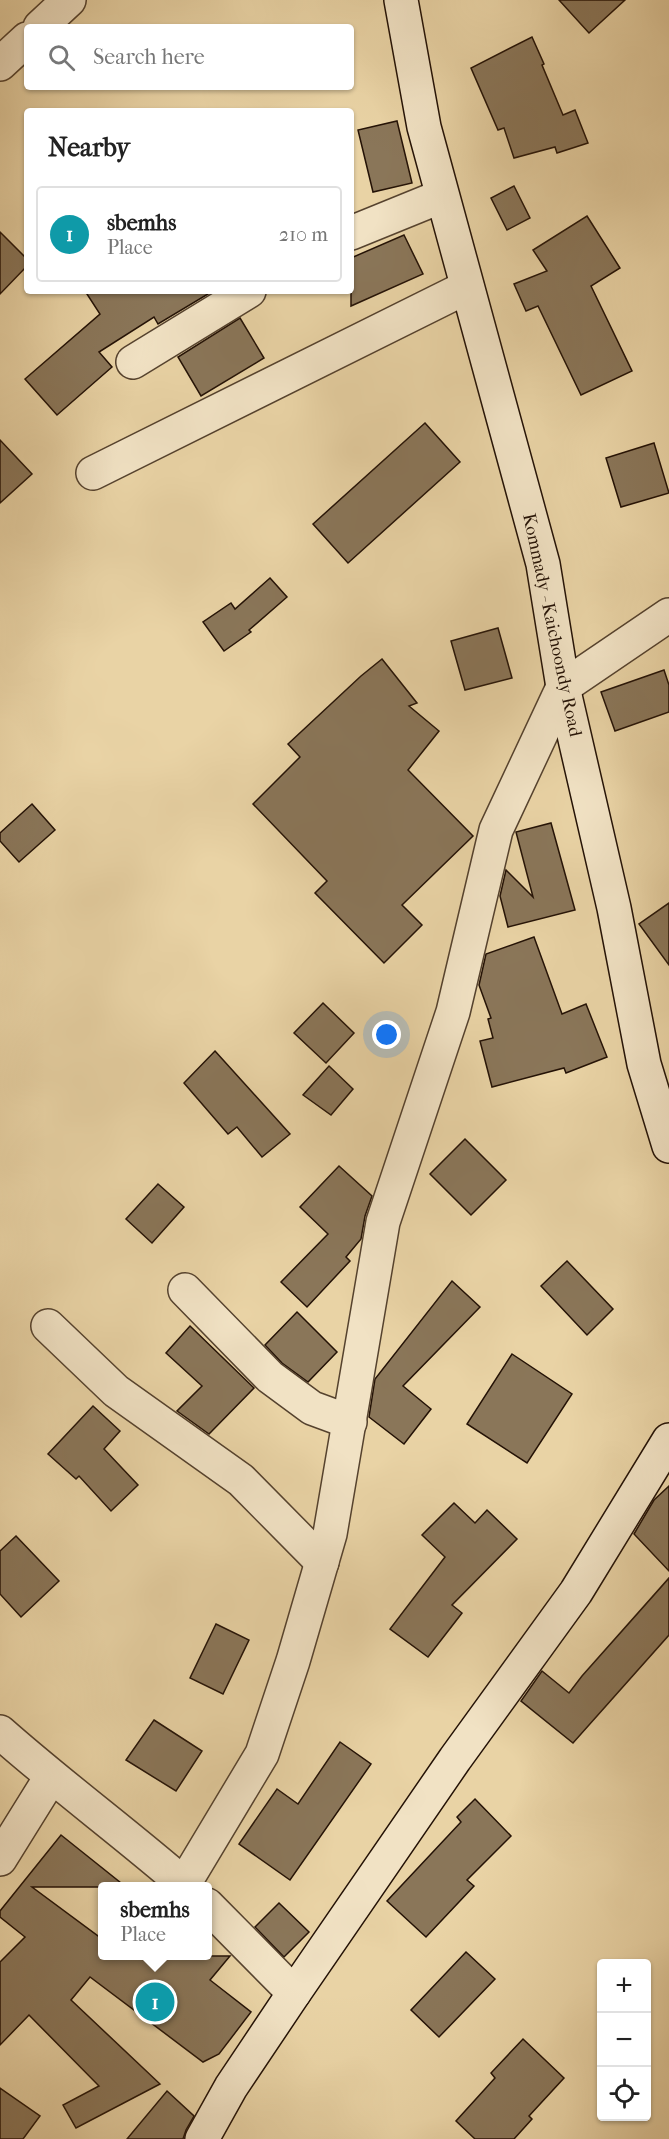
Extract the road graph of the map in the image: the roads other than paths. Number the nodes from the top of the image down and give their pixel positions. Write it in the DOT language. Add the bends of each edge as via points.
graph roads {
  1 [pos="69,0"];
  2 [pos="401,0"];
  3 [pos="43,24"];
  4 [pos="24,42"];
  5 [pos="0,64"];
  6 [pos="442,196"];
  7 [pos="354,232"];
  8 [pos="467,286"];
  9 [pos="244,294"];
  10 [pos="133,362"];
  11 [pos="93,473"];
  12 [pos="669,615"];
  13 [pos="563,687"];
  14 [pos="669,1146"];
  15 [pos="185,1290"];
  16 [pos="48,1326"];
  17 [pos="350,1422"];
  18 [pos="669,1440"];
  19 [pos="322,1562"];
  20 [pos="0,1732"];
  21 [pos="51,1777"];
  22 [pos="0,1859"];
  23 [pos="181,1882"];
  24 [pos="198,1882"];
  25 [pos="212,1911"];
  26 [pos="294,1993"];
  27 [pos="202,2139"];
  1 -- 3 [label="street"];
  2 -- 6 [label="street, Kommady - Kaichoondy Road" via="424,127"];
  4 -- 5 [label="street"];
  6 -- 7 [label="street"];
  6 -- 8 [label="street, Kommady - Kaichoondy Road"];
  8 -- 11 [label="street"];
  8 -- 13 [label="street, Kommady - Kaichoondy Road" via="543,564"];
  9 -- 10 [label="street"];
  12 -- 13 [label="street"];
  13 -- 14 [label="street, Kommady - Kaichoondy Road" via="614,908 644,1064"];
  13 -- 17 [label="street" via="496,830 453,1012 383,1222"];
  15 -- 17 [label="street" via="270,1377 312,1408"];
  16 -- 19 [label="street" via="116,1391 241,1480"];
  17 -- 19 [label="street"];
  18 -- 26 [label="street" via="576,1592"];
  19 -- 24 [label="street" via="262,1754"];
  20 -- 21 [label="street"];
  21 -- 22 [label="street"];
  21 -- 23 [label="street"];
  25 -- 26 [label="street"];
  26 -- 27 [label="street" via="231,2087"];
}
